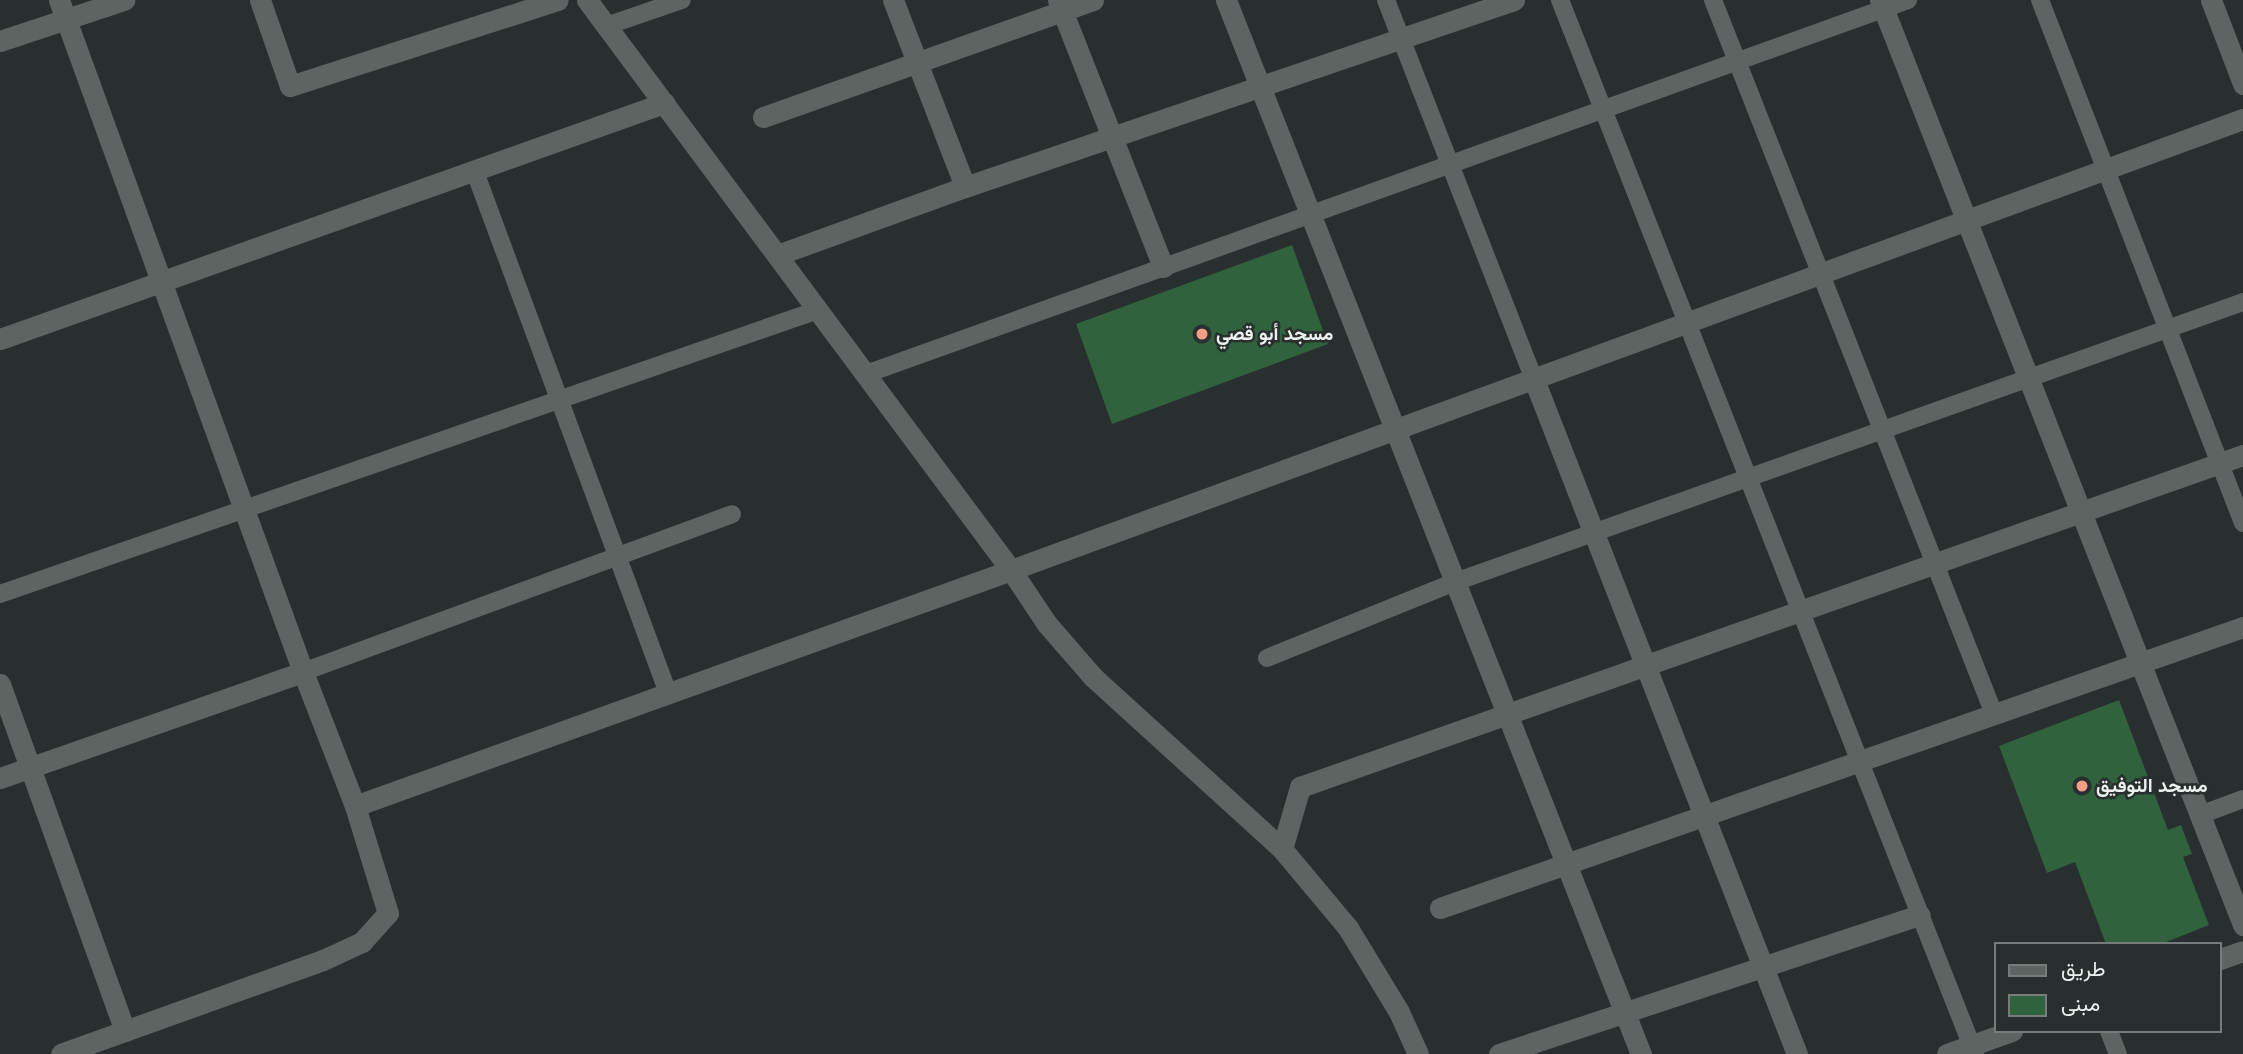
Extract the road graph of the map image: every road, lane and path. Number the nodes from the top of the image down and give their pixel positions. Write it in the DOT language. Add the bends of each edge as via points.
graph roads {
  1 [pos="124,0"];
  2 [pos="260,0"];
  3 [pos="558,0"];
  4 [pos="587,0"];
  5 [pos="681,0"];
  6 [pos="893,0"];
  7 [pos="1093,0"];
  8 [pos="1226,0"];
  9 [pos="1385,0"];
  10 [pos="1514,0"];
  11 [pos="1560,0"];
  12 [pos="1713,0"];
  13 [pos="1908,0"];
  14 [pos="2040,0"];
  15 [pos="2211,0"];
  16 [pos="1882,4"];
  17 [pos="1060,5"];
  18 [pos="63,9"];
  19 [pos="606,26"];
  20 [pos="1401,39"];
  21 [pos="0,41"];
  22 [pos="1737,61"];
  23 [pos="918,63"];
  24 [pos="2243,84"];
  25 [pos="1260,88"];
  26 [pos="664,103"];
  27 [pos="1603,109"];
  28 [pos="763,117"];
  29 [pos="2243,119"];
  30 [pos="1112,138"];
  31 [pos="1450,165"];
  32 [pos="2105,169"];
  33 [pos="475,172"];
  34 [pos="965,187"];
  35 [pos="1310,215"];
  36 [pos="1967,219"];
  37 [pos="777,255"];
  38 [pos="1163,268"];
  39 [pos="1820,273"];
  40 [pos="161,282"];
  41 [pos="2243,302"];
  42 [pos="818,310"];
  43 [pos="1686,321"];
  44 [pos="2167,329"];
  45 [pos="0,339"];
  46 [pos="866,374"];
  47 [pos="1533,377"];
  48 [pos="2030,378"];
  49 [pos="559,398"];
  50 [pos="1394,428"];
  51 [pos="1882,430"];
  52 [pos="2243,455"];
  53 [pos="2220,463"];
  54 [pos="1748,478"];
  55 [pos="244,509"];
  56 [pos="2082,512"];
  57 [pos="732,514"];
  58 [pos="2243,523"];
  59 [pos="1594,533"];
  60 [pos="617,556"];
  61 [pos="1935,564"];
  62 [pos="1011,570"];
  63 [pos="1455,582"];
  64 [pos="0,594"];
  65 [pos="1800,611"];
  66 [pos="2243,627"];
  67 [pos="1267,658"];
  68 [pos="2141,663"];
  69 [pos="1646,665"];
  70 [pos="303,673"];
  71 [pos="0,684"];
  72 [pos="668,693"];
  73 [pos="1507,715"];
  74 [pos="1994,715"];
  75 [pos="1859,761"];
  76 [pos="31,768"];
  77 [pos="0,778"];
  78 [pos="2243,799"];
  79 [pos="355,806"];
  80 [pos="2200,815"];
  81 [pos="1704,816"];
  82 [pos="1282,849"];
  83 [pos="1566,864"];
  84 [pos="1440,908"];
  85 [pos="1920,915"];
  86 [pos="2243,925"];
  87 [pos="2243,951"];
  88 [pos="2222,958"];
  89 [pos="1763,967"];
  90 [pos="1625,1013"];
  91 [pos="125,1031"];
  92 [pos="2008,1033"];
  93 [pos="2110,1033"];
  94 [pos="1973,1050"];
  95 [pos="61,1054"];
  96 [pos="1418,1054"];
  97 [pos="1499,1054"];
  98 [pos="1641,1054"];
  99 [pos="1797,1054"];
  100 [pos="1947,1054"];
  101 [pos="2118,1054"];
  1 -- 18 [label="street"];
  2 -- 3 [label="street" via="290,86"];
  4 -- 19 [label="street"];
  5 -- 19 [label="lane"];
  6 -- 23 [label="street"];
  7 -- 17 [label="street"];
  8 -- 25 [label="street"];
  9 -- 20 [label="lane"];
  10 -- 20 [label="street"];
  11 -- 27 [label="lane"];
  12 -- 22 [label="lane"];
  13 -- 16 [label="lane"];
  14 -- 32 [label="lane"];
  15 -- 24 [label="street"];
  16 -- 22 [label="lane"];
  16 -- 36 [label="street"];
  17 -- 23 [label="street"];
  17 -- 30 [label="street"];
  18 -- 21 [label="street"];
  18 -- 40 [label="street"];
  19 -- 26 [label="street"];
  20 -- 25 [label="street"];
  20 -- 31 [label="lane"];
  22 -- 27 [label="lane"];
  22 -- 39 [label="lane"];
  23 -- 28 [label="street"];
  23 -- 34 [label="street"];
  25 -- 30 [label="street"];
  25 -- 35 [label="street"];
  26 -- 33 [label="street"];
  26 -- 37 [label="street"];
  27 -- 31 [label="lane"];
  27 -- 43 [label="lane"];
  29 -- 32 [label="street"];
  30 -- 34 [label="street"];
  30 -- 38 [label="street"];
  31 -- 35 [label="lane"];
  31 -- 47 [label="lane"];
  32 -- 36 [label="street"];
  32 -- 44 [label="lane"];
  33 -- 40 [label="street"];
  33 -- 49 [label="lane"];
  34 -- 37 [label="street"];
  35 -- 38 [label="lane"];
  35 -- 50 [label="street"];
  36 -- 39 [label="street"];
  36 -- 48 [label="street"];
  37 -- 42 [label="street"];
  38 -- 46 [label="lane"];
  39 -- 43 [label="street"];
  39 -- 51 [label="lane"];
  40 -- 45 [label="street"];
  40 -- 55 [label="street"];
  41 -- 44 [label="lane"];
  42 -- 46 [label="street"];
  42 -- 49 [label="lane"];
  43 -- 47 [label="street"];
  43 -- 54 [label="lane"];
  44 -- 48 [label="lane"];
  44 -- 53 [label="lane"];
  46 -- 62 [label="street"];
  47 -- 50 [label="street"];
  47 -- 59 [label="street"];
  48 -- 51 [label="lane"];
  48 -- 56 [label="street"];
  49 -- 55 [label="lane"];
  49 -- 60 [label="lane"];
  50 -- 62 [label="street"];
  50 -- 63 [label="street"];
  51 -- 54 [label="lane"];
  51 -- 61 [label="lane"];
  52 -- 53 [label="street"];
  53 -- 56 [label="street"];
  53 -- 58 [label="lane"];
  54 -- 59 [label="lane"];
  54 -- 65 [label="lane"];
  55 -- 64 [label="lane"];
  55 -- 70 [label="street"];
  56 -- 61 [label="street"];
  56 -- 68 [label="street"];
  57 -- 60 [label="lane"];
  59 -- 63 [label="lane"];
  59 -- 69 [label="street"];
  60 -- 70 [label="lane"];
  60 -- 72 [label="lane"];
  61 -- 65 [label="street"];
  61 -- 74 [label="lane"];
  62 -- 72 [label="street"];
  62 -- 82 [label="street" via="1093,677"];
  63 -- 67 [label="lane"];
  63 -- 73 [label="street"];
  65 -- 69 [label="street"];
  65 -- 75 [label="lane"];
  66 -- 68 [label="street"];
  68 -- 74 [label="street"];
  68 -- 80 [label="street"];
  69 -- 73 [label="street"];
  69 -- 81 [label="street"];
  70 -- 76 [label="street"];
  70 -- 79 [label="street"];
  71 -- 76 [label="street"];
  72 -- 79 [label="street"];
  73 -- 82 [label="street" via="1300,787"];
  73 -- 83 [label="street"];
  74 -- 75 [label="street"];
  75 -- 81 [label="street"];
  75 -- 85 [label="lane"];
  76 -- 77 [label="street"];
  76 -- 91 [label="street"];
  78 -- 80 [label="lane"];
  79 -- 91 [label="street" via="388,913 362,942 263,984"];
  80 -- 86 [label="street"];
  81 -- 83 [label="street"];
  81 -- 89 [label="street"];
  82 -- 96 [label="street" via="1348,928 1399,1012"];
  83 -- 84 [label="street"];
  83 -- 90 [label="street"];
  85 -- 89 [label="street"];
  85 -- 94 [label="lane"];
  87 -- 88 [label="street"];
  89 -- 90 [label="street"];
  89 -- 99 [label="street"];
  90 -- 97 [label="street"];
  90 -- 98 [label="street"];
  91 -- 95 [label="street"];
  92 -- 94 [label="street"];
  93 -- 101 [label="lane"];
  94 -- 100 [label="street"];
}
